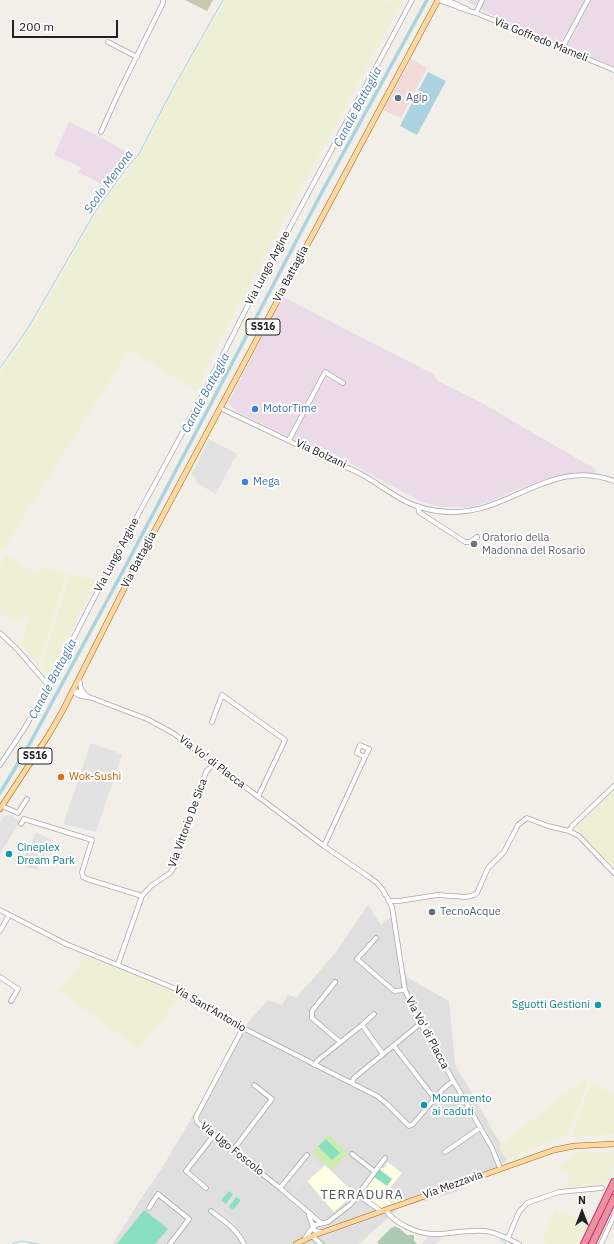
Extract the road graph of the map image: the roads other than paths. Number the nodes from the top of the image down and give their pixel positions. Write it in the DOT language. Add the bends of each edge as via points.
graph roads {
  1 [pos="164,0"];
  2 [pos="412,0"];
  3 [pos="438,0"];
  4 [pos="447,0"];
  5 [pos="454,0"];
  6 [pos="482,0"];
  7 [pos="588,0"];
  8 [pos="459,5"];
  9 [pos="469,10"];
  10 [pos="476,13"];
  11 [pos="108,42"];
  12 [pos="562,48"];
  13 [pos="137,57"];
  14 [pos="614,70"];
  15 [pos="101,132"];
  16 [pos="343,383"];
  17 [pos="220,408"];
  18 [pos="289,440"];
  19 [pos="614,481"];
  20 [pos="418,506"];
  21 [pos="477,537"];
  22 [pos="0,633"];
  23 [pos="79,678"];
  24 [pos="49,686"];
  25 [pos="73,691"];
  26 [pos="84,695"];
  27 [pos="68,701"];
  28 [pos="212,722"];
  29 [pos="365,757"];
  30 [pos="214,764"];
  31 [pos="0,765"];
  32 [pos="614,786"];
  33 [pos="258,797"];
  34 [pos="27,799"];
  35 [pos="1,808"];
  36 [pos="21,824"];
  37 [pos="569,831"];
  38 [pos="324,846"];
  39 [pos="614,873"];
  40 [pos="142,896"];
  41 [pos="390,901"];
  42 [pos="399,901"];
  43 [pos="392,907"];
  44 [pos="0,910"];
  45 [pos="9,915"];
  46 [pos="0,931"];
  47 [pos="376,938"];
  48 [pos="118,964"];
  49 [pos="0,977"];
  50 [pos="335,982"];
  51 [pos="405,990"];
  52 [pos="11,1001"];
  53 [pos="374,1014"];
  54 [pos="421,1023"];
  55 [pos="362,1025"];
  56 [pos="243,1028"];
  57 [pos="340,1042"];
  58 [pos="394,1046"];
  59 [pos="383,1054"];
  60 [pos="315,1065"];
  61 [pos="453,1081"];
  62 [pos="352,1083"];
  63 [pos="254,1085"];
  64 [pos="434,1099"];
  65 [pos="480,1128"];
  66 [pos="214,1135"];
  67 [pos="614,1144"];
  68 [pos="233,1150"];
  69 [pos="445,1152"];
  70 [pos="352,1154"];
  71 [pos="307,1155"];
  72 [pos="385,1158"];
  73 [pos="500,1168"];
  74 [pos="374,1171"];
  75 [pos="614,1182"];
  76 [pos="206,1188"];
  77 [pos="280,1188"];
  78 [pos="602,1188"];
  79 [pos="358,1195"];
  80 [pos="614,1198"];
  81 [pos="149,1208"];
  82 [pos="212,1210"];
  83 [pos="383,1210"];
  84 [pos="309,1215"];
  85 [pos="614,1216"];
  86 [pos="321,1224"];
  87 [pos="313,1227"];
  88 [pos="321,1232"];
  89 [pos="312,1236"];
  90 [pos="508,1238"];
  91 [pos="304,1239"];
  92 [pos="170,1244"];
  93 [pos="244,1244"];
  94 [pos="296,1244"];
  95 [pos="321,1244"];
  96 [pos="519,1244"];
  97 [pos="584,1244"];
  98 [pos="592,1244"];
  99 [pos="601,1244"];
  1 -- 13 [label="street"];
  2 -- 24 [label="street, Via Lungo Argine" via="237,326"];
  3 -- 9 [label="street, Via Goffredo Mameli"];
  3 -- 17 [label="main road, Via Battaglia / SS16"];
  4 -- 8 [label="street, Via Goffredo Mameli"];
  5 -- 8 [label="street, Via Goffredo Mameli"];
  6 -- 10 [label="street"];
  7 -- 12 [label="street"];
  8 -- 9 [label="street, Via Goffredo Mameli"];
  9 -- 10 [label="street, Via Goffredo Mameli"];
  10 -- 12 [label="street, Via Goffredo Mameli"];
  11 -- 13 [label="street"];
  12 -- 14 [label="street, Via Goffredo Mameli"];
  13 -- 15 [label="street"];
  16 -- 18 [label="street" via="324,372"];
  17 -- 18 [label="street, Via Bolzani"];
  17 -- 23 [label="main road, Via Battaglia / SS16" via="130,575"];
  18 -- 20 [label="street, Via Bolzani" via="353,469 400,499"];
  19 -- 20 [label="street, Via Bolzani" via="586,475 571,475 552,479 493,506 465,512 441,512"];
  20 -- 21 [label="street, Via Bolzani" via="419,512 465,542"];
  22 -- 24 [label="street"];
  23 -- 25 [label="main road, SS16"];
  23 -- 26 [label="street"];
  24 -- 31 [label="street, Via Lungo Argine"];
  25 -- 26 [label="street" via="77,695"];
  25 -- 27 [label="main road, SS16"];
  26 -- 27 [label="street, Via Vo' di Placca"];
  26 -- 30 [label="street, Via Vo' di Placca" via="160,725"];
  27 -- 35 [label="main road, SS16"];
  28 -- 33 [label="street" via="222,695 284,740"];
  29 -- 38 [label="street"];
  30 -- 33 [label="street, Via Vo' di Placca"];
  30 -- 40 [label="street, Via Vittorio De Sica" via="206,772 174,867"];
  32 -- 37 [label="street"];
  33 -- 38 [label="street, Via Vo' di Placca"];
  34 -- 35 [label="street" via="18,813"];
  36 -- 40 [label="street" via="24,819 92,840 82,877"];
  37 -- 39 [label="street" via="579,836"];
  37 -- 42 [label="street" via="530,818 524,819 518,825 504,852 488,868 474,895 466,897 437,894"];
  38 -- 41 [label="street, Via Vo' di Placca" via="377,883"];
  40 -- 48 [label="street, Via Vittorio De Sica"];
  41 -- 42 [label="street"];
  41 -- 43 [label="street, Via Vo' di Placca"];
  42 -- 43 [label="street"];
  43 -- 51 [label="street, Via Vo' di Placca"];
  44 -- 45 [label="street, Via Sant'Antonio"];
  45 -- 46 [label="street"];
  45 -- 48 [label="street, Via Sant'Antonio" via="66,944"];
  47 -- 51 [label="street" via="357,959 394,991"];
  48 -- 56 [label="street, Via Sant'Antonio" via="174,988"];
  49 -- 52 [label="street" via="18,989"];
  50 -- 57 [label="street" via="312,1011 312,1018"];
  51 -- 54 [label="street, Via Vo' di Placca"];
  53 -- 55 [label="street"];
  54 -- 58 [label="street"];
  54 -- 61 [label="street, Via Vo' di Placca"];
  55 -- 57 [label="street"];
  55 -- 59 [label="street"];
  56 -- 60 [label="street, Via Sant'Antonio"];
  56 -- 66 [label="street, Via Ugo Foscolo" via="196,1117 197,1122"];
  57 -- 60 [label="street"];
  58 -- 59 [label="street"];
  58 -- 64 [label="street"];
  59 -- 62 [label="street" via="354,1078"];
  60 -- 62 [label="street, Via Sant'Antonio"];
  61 -- 64 [label="street"];
  61 -- 65 [label="street, Via Vo' di Placca"];
  62 -- 64 [label="street, Via Sant'Antonio" via="377,1096 410,1126"];
  63 -- 68 [label="street" via="272,1099"];
  65 -- 69 [label="street"];
  65 -- 73 [label="street, Via Vo' di Placca"];
  66 -- 68 [label="street, Via Ugo Foscolo"];
  66 -- 76 [label="street" via="186,1171"];
  67 -- 73 [label="main road, Via Mezzavia" via="564,1147"];
  68 -- 77 [label="street, Via Ugo Foscolo"];
  70 -- 74 [label="street"];
  71 -- 77 [label="street"];
  72 -- 74 [label="street"];
  73 -- 83 [label="main road, Via Mezzavia"];
  74 -- 79 [label="street"];
  75 -- 97 [label="highway"];
  77 -- 84 [label="street, Via Ugo Foscolo"];
  78 -- 90 [label="street" via="558,1192 527,1203 519,1212"];
  79 -- 83 [label="street"];
  79 -- 86 [label="street" via="351,1204 325,1224"];
  80 -- 98 [label="highway"];
  81 -- 92 [label="street" via="158,1194 189,1220"];
  82 -- 93 [label="street" via="234,1228"];
  83 -- 88 [label="main road, Via Mezzavia"];
  83 -- 90 [label="street" via="399,1223 426,1234 487,1231"];
  84 -- 86 [label="street, Via Ugo Foscolo"];
  84 -- 87 [label="street"];
  85 -- 99 [label="street"];
  86 -- 87 [label="street"];
  87 -- 88 [label="street" via="315,1231"];
  87 -- 91 [label="street"];
  88 -- 89 [label="main road, Via Mezzavia"];
  89 -- 91 [label="main road, Via Mezzavia"];
  89 -- 95 [label="street"];
  90 -- 96 [label="street"];
  91 -- 94 [label="main road, Via Mezzavia"];
}
